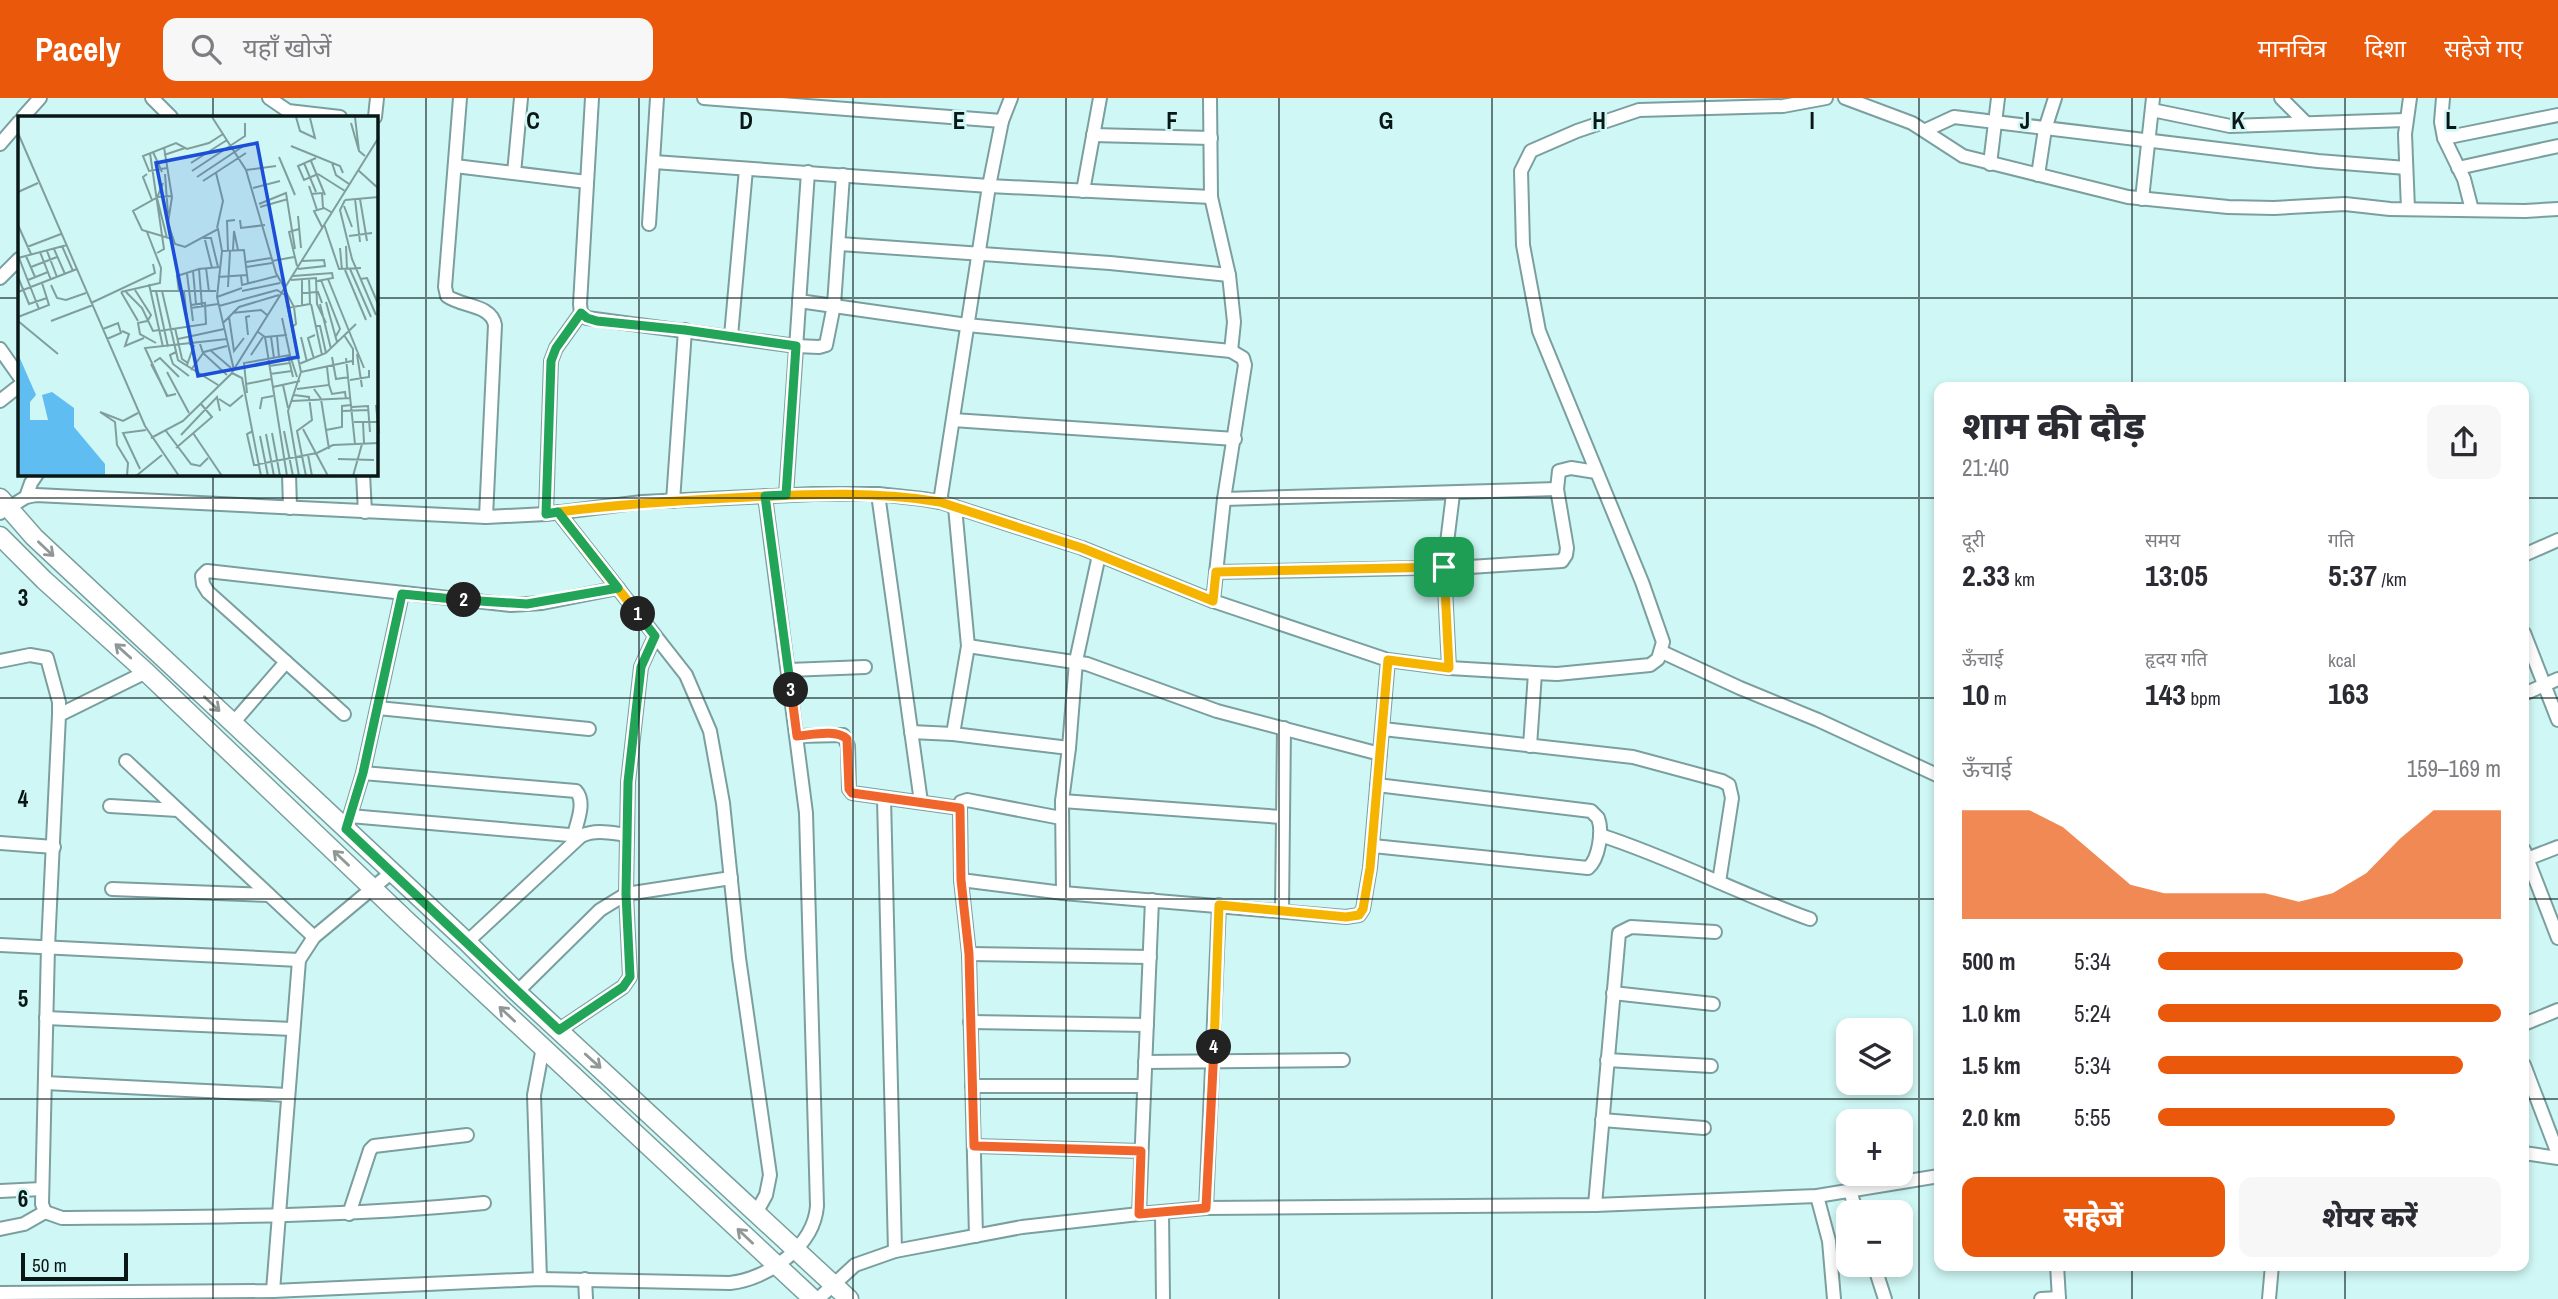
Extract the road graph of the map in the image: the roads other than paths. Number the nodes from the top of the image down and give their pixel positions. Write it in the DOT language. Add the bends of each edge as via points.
graph roads {
  1 [pos="40,98"];
  2 [pos="152,98"];
  3 [pos="269,98"];
  4 [pos="377,98"];
  5 [pos="460,98"];
  6 [pos="522,98"];
  7 [pos="592,98"];
  8 [pos="657,98"];
  9 [pos="704,98"];
  10 [pos="1011,98"];
  11 [pos="1100,98"];
  12 [pos="1210,98"];
  13 [pos="1826,98"];
  14 [pos="1845,98"];
  15 [pos="1998,98"];
  16 [pos="2055,98"];
  17 [pos="2280,98"];
  18 [pos="2410,98"];
  19 [pos="2443,98"];
  20 [pos="816,102"];
  21 [pos="1642,104"];
  22 [pos="2152,104"];
  23 [pos="288,105"];
  24 [pos="29,115"];
  25 [pos="2558,115"];
  26 [pos="170,116"];
  27 [pos="336,116"];
  28 [pos="375,116"];
  29 [pos="2406,120"];
  30 [pos="1002,121"];
  31 [pos="2306,122"];
  32 [pos="18,123"];
  33 [pos="1996,123"];
  34 [pos="1926,130"];
  35 [pos="2045,130"];
  36 [pos="1093,135"];
  37 [pos="1211,138"];
  38 [pos="2444,138"];
  39 [pos="2149,140"];
  40 [pos="0,145"];
  41 [pos="2558,146"];
  42 [pos="654,162"];
  43 [pos="1990,164"];
  44 [pos="455,166"];
  45 [pos="2406,167"];
  46 [pos="2458,168"];
  47 [pos="746,169"];
  48 [pos="808,172"];
  49 [pos="514,173"];
  50 [pos="842,174"];
  51 [pos="2038,175"];
  52 [pos="587,182"];
  53 [pos="989,186"];
  54 [pos="1083,191"];
  55 [pos="1211,197"];
  56 [pos="2143,199"];
  57 [pos="2408,209"];
  58 [pos="2558,209"];
  59 [pos="2472,210"];
  60 [pos="649,224"];
  61 [pos="840,244"];
  62 [pos="978,252"];
  63 [pos="18,260"];
  64 [pos="1229,275"];
  65 [pos="0,278"];
  66 [pos="799,301"];
  67 [pos="834,305"];
  68 [pos="581,313"];
  69 [pos="967,325"];
  70 [pos="685,330"];
  71 [pos="731,336"];
  72 [pos="796,346"];
  73 [pos="0,349"];
  74 [pos="1231,351"];
  75 [pos="18,375"];
  76 [pos="18,387"];
  77 [pos="0,401"];
  78 [pos="953,420"];
  79 [pos="1235,439"];
  80 [pos="1596,472"];
  81 [pos="36,476"];
  82 [pos="289,476"];
  83 [pos="363,476"];
  84 [pos="1557,489"];
  85 [pos="878,494"];
  86 [pos="1454,494"];
  87 [pos="786,495"];
  88 [pos="765,496"];
  89 [pos="26,497"];
  90 [pos="1224,499"];
  91 [pos="673,501"];
  92 [pos="940,502"];
  93 [pos="3,506"];
  94 [pos="955,507"];
  95 [pos="290,508"];
  96 [pos="365,512"];
  97 [pos="552,513"];
  98 [pos="486,517"];
  99 [pos="0,536"];
  100 [pos="2558,540"];
  101 [pos="2529,553"];
  102 [pos="1099,555"];
  103 [pos="1444,567"];
  104 [pos="1216,572"];
  105 [pos="618,588"];
  106 [pos="402,594"];
  107 [pos="1213,601"];
  108 [pos="655,636"];
  109 [pos="968,646"];
  110 [pos="2529,647"];
  111 [pos="1662,652"];
  112 [pos="1388,660"];
  113 [pos="0,661"];
  114 [pos="1076,661"];
  115 [pos="286,662"];
  116 [pos="865,667"];
  117 [pos="1449,668"];
  118 [pos="789,670"];
  119 [pos="146,672"];
  120 [pos="1535,673"];
  121 [pos="2558,679"];
  122 [pos="2543,686"];
  123 [pos="2529,692"];
  124 [pos="378,708"];
  125 [pos="344,714"];
  126 [pos="59,715"];
  127 [pos="2558,720"];
  128 [pos="233,723"];
  129 [pos="1284,728"];
  130 [pos="589,729"];
  131 [pos="1383,729"];
  132 [pos="911,732"];
  133 [pos="953,734"];
  134 [pos="797,736"];
  135 [pos="1530,746"];
  136 [pos="1069,748"];
  137 [pos="1380,754"];
  138 [pos="126,761"];
  139 [pos="363,773"];
  140 [pos="1934,774"];
  141 [pos="1377,785"];
  142 [pos="884,798"];
  143 [pos="1062,800"];
  144 [pos="921,802"];
  145 [pos="110,806"];
  146 [pos="960,808"];
  147 [pos="178,810"];
  148 [pos="1281,817"];
  149 [pos="1060,818"];
  150 [pos="348,823"];
  151 [pos="578,835"];
  152 [pos="627,835"];
  153 [pos="1600,835"];
  154 [pos="0,843"];
  155 [pos="1373,846"];
  156 [pos="2558,847"];
  157 [pos="54,848"];
  158 [pos="2529,854"];
  159 [pos="2529,865"];
  160 [pos="392,872"];
  161 [pos="731,878"];
  162 [pos="961,880"];
  163 [pos="1719,882"];
  164 [pos="373,888"];
  165 [pos="111,889"];
  166 [pos="1063,892"];
  167 [pos="626,894"];
  168 [pos="268,895"];
  169 [pos="1152,900"];
  170 [pos="1219,905"];
  171 [pos="1282,910"];
  172 [pos="1810,919"];
  173 [pos="1715,932"];
  174 [pos="314,937"];
  175 [pos="2558,938"];
  176 [pos="467,942"];
  177 [pos="0,945"];
  178 [pos="48,947"];
  179 [pos="969,954"];
  180 [pos="1150,957"];
  181 [pos="299,960"];
  182 [pos="517,992"];
  183 [pos="1613,993"];
  184 [pos="1713,1004"];
  185 [pos="2558,1010"];
  186 [pos="46,1018"];
  187 [pos="970,1022"];
  188 [pos="2529,1022"];
  189 [pos="1147,1025"];
  190 [pos="292,1029"];
  191 [pos="559,1030"];
  192 [pos="543,1047"];
  193 [pos="1343,1060"];
  194 [pos="1607,1060"];
  195 [pos="1145,1062"];
  196 [pos="1213,1062"];
  197 [pos="1712,1066"];
  198 [pos="2529,1078"];
  199 [pos="45,1083"];
  200 [pos="972,1086"];
  201 [pos="1144,1086"];
  202 [pos="287,1095"];
  203 [pos="1602,1120"];
  204 [pos="1704,1128"];
  205 [pos="467,1135"];
  206 [pos="974,1146"];
  207 [pos="1141,1151"];
  208 [pos="2529,1153"];
  209 [pos="2558,1156"];
  210 [pos="1934,1177"];
  211 [pos="42,1189"];
  212 [pos="0,1191"];
  213 [pos="1850,1191"];
  214 [pos="1817,1196"];
  215 [pos="1853,1200"];
  216 [pos="484,1203"];
  217 [pos="1595,1205"];
  218 [pos="1206,1208"];
  219 [pos="45,1212"];
  220 [pos="1162,1212"];
  221 [pos="756,1213"];
  222 [pos="349,1214"];
  223 [pos="1139,1214"];
  224 [pos="279,1217"];
  225 [pos="0,1230"];
  226 [pos="976,1236"];
  227 [pos="796,1249"];
  228 [pos="895,1251"];
  229 [pos="777,1265"];
  230 [pos="2057,1271"];
  231 [pos="2271,1271"];
  232 [pos="1878,1277"];
  233 [pos="540,1279"];
  234 [pos="584,1279"];
  235 [pos="833,1284"];
  236 [pos="273,1291"];
  237 [pos="0,1293"];
  238 [pos="360,1293"];
  239 [pos="808,1297"];
  240 [pos="2059,1298"];
  241 [pos="586,1299"];
  242 [pos="849,1299"];
  243 [pos="1163,1299"];
  244 [pos="1834,1299"];
  245 [pos="1885,1299"];
  246 [pos="2041,1299"];
  247 [pos="2269,1299"];
  1 -- 24 [label="street"];
  2 -- 26 [label="street"];
  3 -- 23 [label="street"];
  4 -- 28 [label="street"];
  5 -- 44 [label="street"];
  6 -- 49 [label="street"];
  7 -- 52 [label="street"];
  8 -- 42 [label="street"];
  9 -- 20 [label="street"];
  10 -- 30 [label="street"];
  11 -- 36 [label="street"];
  12 -- 37 [label="street"];
  13 -- 21 [label="street" via="1783,106"];
  14 -- 34 [label="street"];
  15 -- 33 [label="street"];
  16 -- 35 [label="street"];
  17 -- 31 [label="street"];
  18 -- 29 [label="street"];
  19 -- 38 [label="street"];
  20 -- 30 [label="street"];
  21 -- 80 [label="street" via="1531,151 1521,171 1521,228 1535,315"];
  22 -- 31 [label="street" via="2223,125"];
  22 -- 39 [label="street"];
  23 -- 27 [label="street"];
  25 -- 38 [label="street"];
  29 -- 31 [label="street"];
  29 -- 45 [label="street"];
  30 -- 53 [label="street"];
  32 -- 40 [label="street"];
  33 -- 34 [label="street" via="1954,117"];
  33 -- 35 [label="street"];
  33 -- 43 [label="street"];
  34 -- 43 [label="street" via="1963,156"];
  35 -- 39 [label="street"];
  35 -- 51 [label="street"];
  36 -- 37 [label="street"];
  36 -- 54 [label="street"];
  37 -- 55 [label="street"];
  38 -- 46 [label="street"];
  39 -- 45 [label="street"];
  39 -- 56 [label="street"];
  41 -- 46 [label="street"];
  42 -- 47 [label="street"];
  42 -- 60 [label="street"];
  43 -- 51 [label="street"];
  44 -- 49 [label="street"];
  44 -- 98 [label="street" via="444,287 453,300 487,311 495,325"];
  45 -- 57 [label="street"];
  46 -- 59 [label="street"];
  47 -- 48 [label="street"];
  47 -- 71 [label="street"];
  48 -- 50 [label="street"];
  48 -- 66 [label="street"];
  49 -- 52 [label="street"];
  50 -- 53 [label="street"];
  50 -- 61 [label="street"];
  51 -- 56 [label="street"];
  52 -- 68 [label="street"];
  53 -- 54 [label="street"];
  53 -- 62 [label="street"];
  54 -- 55 [label="street"];
  55 -- 64 [label="street"];
  56 -- 57 [label="street" via="2228,207 2345,204"];
  57 -- 59 [label="street"];
  58 -- 59 [label="street"];
  61 -- 62 [label="street"];
  61 -- 67 [label="street"];
  62 -- 64 [label="street"];
  62 -- 69 [label="street"];
  63 -- 65 [label="street"];
  64 -- 74 [label="street" via="1234,322"];
  66 -- 67 [label="street"];
  66 -- 72 [label="street"];
  67 -- 69 [label="street"];
  67 -- 72 [label="street" via="826,345"];
  68 -- 70 [label="street" via="597,321"];
  68 -- 97 [label="street" via="551,361"];
  69 -- 74 [label="street"];
  69 -- 78 [label="street"];
  70 -- 71 [label="street"];
  70 -- 91 [label="street"];
  71 -- 72 [label="street"];
  72 -- 87 [label="street"];
  73 -- 75 [label="street"];
  74 -- 79 [label="street" via="1243,358 1245,365"];
  76 -- 77 [label="street"];
  78 -- 79 [label="street"];
  78 -- 92 [label="street"];
  79 -- 90 [label="street"];
  80 -- 84 [label="street" via="1564,468 1559,471"];
  80 -- 111 [label="street" via="1642,582 1663,642"];
  81 -- 89 [label="street"];
  82 -- 95 [label="street"];
  83 -- 96 [label="street"];
  84 -- 86 [label="street"];
  84 -- 103 [label="street" via="1567,548 1562,561"];
  85 -- 87 [label="street"];
  85 -- 92 [label="street"];
  85 -- 132 [label="street"];
  86 -- 90 [label="street"];
  86 -- 103 [label="street"];
  87 -- 88 [label="street"];
  88 -- 91 [label="street"];
  88 -- 118 [label="street"];
  89 -- 93 [label="street"];
  89 -- 95 [label="street"];
  90 -- 104 [label="street"];
  91 -- 97 [label="street"];
  92 -- 94 [label="street"];
  93 -- 128 [label="main road, one-way"];
  94 -- 102 [label="street"];
  94 -- 109 [label="street"];
  95 -- 96 [label="street"];
  96 -- 98 [label="street"];
  97 -- 98 [label="street"];
  97 -- 105 [label="street"];
  119 -- 99 [label="main road, one-way"];
  100 -- 101 [label="street"];
  102 -- 107 [label="street"];
  102 -- 114 [label="street"];
  103 -- 104 [label="street"];
  103 -- 117 [label="street"];
  104 -- 107 [label="street"];
  105 -- 106 [label="street" via="527,604"];
  105 -- 108 [label="street"];
  106 -- 115 [label="street" via="207,570 202,584 208,592"];
  106 -- 124 [label="street"];
  107 -- 112 [label="street"];
  108 -- 152 [label="street" via="641,667"];
  108 -- 161 [label="street" via="686,675 710,731"];
  109 -- 114 [label="street"];
  109 -- 133 [label="street"];
  110 -- 122 [label="street"];
  111 -- 120 [label="street" via="1650,665"];
  111 -- 140 [label="street"];
  112 -- 117 [label="street"];
  112 -- 131 [label="street"];
  113 -- 126 [label="street" via="30,655 47,658"];
  114 -- 129 [label="street" via="1217,711"];
  114 -- 136 [label="street"];
  115 -- 125 [label="street"];
  115 -- 128 [label="street"];
  116 -- 118 [label="street"];
  117 -- 120 [label="street"];
  118 -- 134 [label="street"];
  119 -- 126 [label="street"];
  164 -- 119 [label="main road, one-way"];
  120 -- 135 [label="street"];
  121 -- 122 [label="street"];
  122 -- 123 [label="street"];
  122 -- 127 [label="street"];
  124 -- 130 [label="street"];
  124 -- 139 [label="street"];
  126 -- 157 [label="street"];
  128 -- 150 [label="main road"];
  129 -- 137 [label="street"];
  129 -- 148 [label="street"];
  131 -- 135 [label="street"];
  131 -- 137 [label="street"];
  132 -- 133 [label="street"];
  132 -- 144 [label="street"];
  133 -- 136 [label="street"];
  134 -- 142 [label="street" via="843,735 848,746 849,789"];
  134 -- 227 [label="street" via="806,813 817,1206 814,1225"];
  135 -- 163 [label="street" via="1633,757 1729,785 1732,798"];
  136 -- 143 [label="street"];
  137 -- 141 [label="street"];
  138 -- 147 [label="street"];
  139 -- 150 [label="street"];
  139 -- 151 [label="street" via="569,789 580,795"];
  141 -- 153 [label="street" via="1591,811 1598,818"];
  141 -- 155 [label="street"];
  142 -- 144 [label="street"];
  142 -- 228 [label="street"];
  143 -- 148 [label="street"];
  143 -- 149 [label="street"];
  144 -- 146 [label="street"];
  145 -- 147 [label="street"];
  146 -- 149 [label="street" via="967,800"];
  146 -- 162 [label="street"];
  147 -- 168 [label="street"];
  148 -- 171 [label="street"];
  149 -- 166 [label="street"];
  150 -- 151 [label="street"];
  150 -- 160 [label="main road"];
  151 -- 152 [label="street"];
  151 -- 176 [label="street"];
  152 -- 167 [label="street"];
  153 -- 155 [label="street" via="1594,862 1588,868"];
  153 -- 163 [label="street"];
  154 -- 157 [label="street"];
  155 -- 171 [label="street" via="1359,915"];
  156 -- 158 [label="street"];
  157 -- 178 [label="street"];
  159 -- 175 [label="street"];
  160 -- 164 [label="street"];
  160 -- 176 [label="main road"];
  161 -- 167 [label="street"];
  161 -- 221 [label="street" via="770,1175"];
  162 -- 166 [label="street"];
  162 -- 179 [label="street"];
  163 -- 172 [label="street"];
  164 -- 174 [label="street"];
  192 -- 164 [label="main road, one-way"];
  165 -- 168 [label="street"];
  166 -- 169 [label="street"];
  167 -- 182 [label="street" via="600,910"];
  167 -- 191 [label="street" via="630,977 623,987"];
  168 -- 174 [label="street"];
  169 -- 170 [label="street"];
  169 -- 180 [label="street"];
  170 -- 171 [label="street"];
  170 -- 196 [label="street"];
  173 -- 183 [label="street" via="1623,929 1617,944"];
  174 -- 181 [label="street"];
  176 -- 182 [label="main road"];
  177 -- 178 [label="street"];
  178 -- 181 [label="street"];
  178 -- 186 [label="street"];
  179 -- 180 [label="street"];
  179 -- 187 [label="street"];
  180 -- 189 [label="street"];
  181 -- 190 [label="street"];
  182 -- 191 [label="main road"];
  183 -- 184 [label="street"];
  183 -- 194 [label="street"];
  185 -- 188 [label="street"];
  186 -- 190 [label="street"];
  186 -- 199 [label="street"];
  187 -- 189 [label="street"];
  187 -- 200 [label="street"];
  189 -- 195 [label="street"];
  190 -- 202 [label="street"];
  191 -- 221 [label="main road, one-way"];
  229 -- 192 [label="main road, one-way"];
  192 -- 233 [label="street" via="534,1095"];
  193 -- 196 [label="street"];
  194 -- 197 [label="street"];
  194 -- 203 [label="street"];
  195 -- 196 [label="street"];
  195 -- 201 [label="street"];
  196 -- 218 [label="street"];
  198 -- 209 [label="street"];
  199 -- 202 [label="street"];
  199 -- 211 [label="street"];
  200 -- 201 [label="street"];
  200 -- 206 [label="street"];
  201 -- 207 [label="street"];
  202 -- 224 [label="street"];
  203 -- 204 [label="street"];
  203 -- 217 [label="street"];
  205 -- 222 [label="street" via="374,1146"];
  206 -- 207 [label="street"];
  206 -- 226 [label="street"];
  207 -- 223 [label="street"];
  208 -- 209 [label="street"];
  210 -- 213 [label="street"];
  211 -- 212 [label="street"];
  211 -- 219 [label="street"];
  213 -- 214 [label="street"];
  213 -- 215 [label="street"];
  214 -- 217 [label="street"];
  214 -- 244 [label="street" via="1829,1241"];
  216 -- 222 [label="street"];
  217 -- 218 [label="street"];
  218 -- 220 [label="street"];
  219 -- 224 [label="street" via="61,1219"];
  219 -- 225 [label="street"];
  220 -- 223 [label="street"];
  220 -- 243 [label="street"];
  221 -- 227 [label="main road"];
  222 -- 224 [label="street"];
  223 -- 226 [label="street"];
  224 -- 236 [label="street"];
  226 -- 228 [label="street"];
  227 -- 229 [label="street"];
  227 -- 235 [label="main road"];
  228 -- 235 [label="street" via="865,1260"];
  229 -- 234 [label="street" via="753,1278 730,1283"];
  229 -- 239 [label="main road"];
  230 -- 240 [label="street"];
  231 -- 247 [label="street"];
  232 -- 245 [label="street"];
  233 -- 234 [label="street"];
  233 -- 238 [label="street"];
  234 -- 241 [label="street"];
  235 -- 239 [label="street"];
  235 -- 242 [label="main road"];
  236 -- 237 [label="street"];
  236 -- 238 [label="street"];
  240 -- 246 [label="street"];
}
